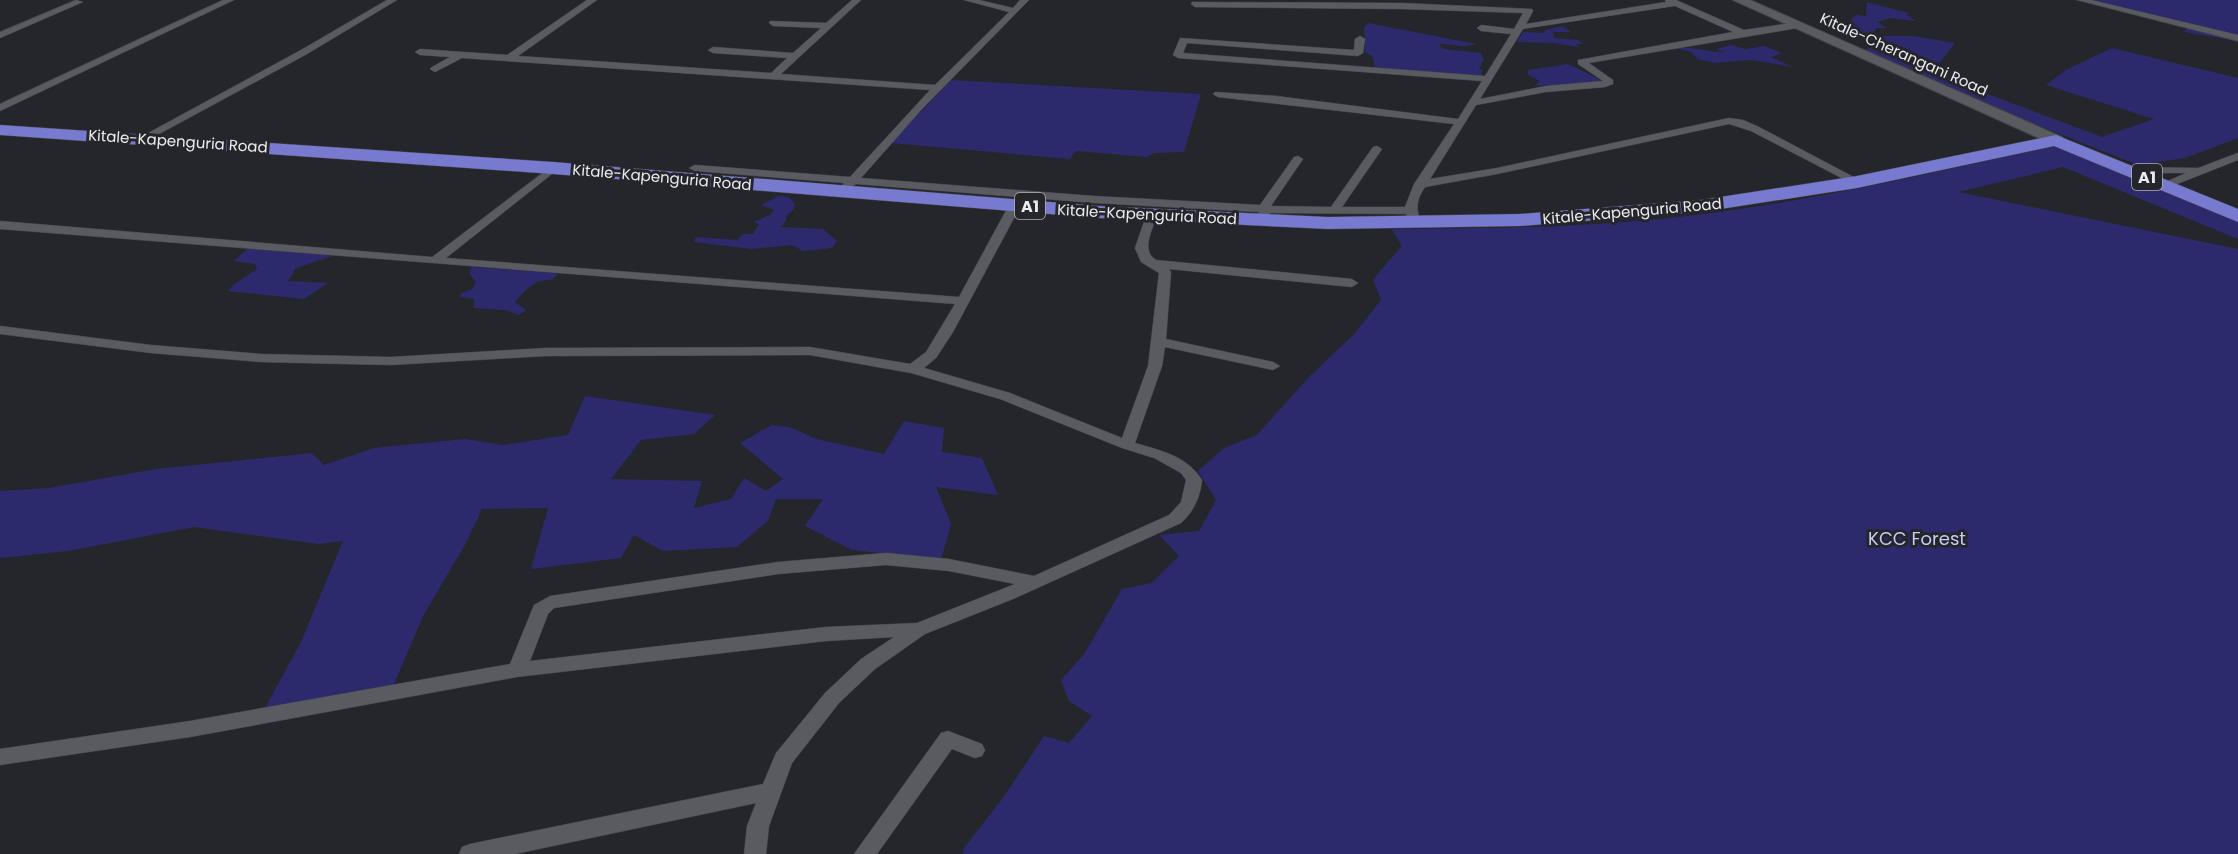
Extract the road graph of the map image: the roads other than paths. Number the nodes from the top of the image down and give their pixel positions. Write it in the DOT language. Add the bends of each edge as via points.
graph roads {
  1 [pos="230,0"];
  2 [pos="393,0"];
  3 [pos="593,0"];
  4 [pos="857,0"];
  5 [pos="968,0"];
  6 [pos="1025,0"];
  7 [pos="1739,0"];
  8 [pos="2080,0"];
  9 [pos="79,2"];
  10 [pos="1672,2"];
  11 [pos="1306,3"];
  12 [pos="1399,3"];
  13 [pos="1195,4"];
  14 [pos="1016,11"];
  15 [pos="773,22"];
  16 [pos="1798,25"];
  17 [pos="828,26"];
  18 [pos="1481,28"];
  19 [pos="1519,29"];
  20 [pos="1743,33"];
  21 [pos="0,35"];
  22 [pos="2238,38"];
  23 [pos="1359,39"];
  24 [pos="712,50"];
  25 [pos="420,52"];
  26 [pos="462,54"];
  27 [pos="795,56"];
  28 [pos="509,58"];
  29 [pos="435,69"];
  30 [pos="773,76"];
  31 [pos="1488,79"];
  32 [pos="939,88"];
  33 [pos="1218,94"];
  34 [pos="1473,103"];
  35 [pos="0,108"];
  36 [pos="1460,122"];
  37 [pos="0,130"];
  38 [pos="144,138"];
  39 [pos="2056,140"];
  40 [pos="1377,149"];
  41 [pos="2238,156"];
  42 [pos="1298,159"];
  43 [pos="553,168"];
  44 [pos="695,168"];
  45 [pos="2130,170"];
  46 [pos="2200,170"];
  47 [pos="1857,182"];
  48 [pos="1420,184"];
  49 [pos="2167,185"];
  50 [pos="847,187"];
  51 [pos="1015,205"];
  52 [pos="1334,211"];
  53 [pos="1151,215"];
  54 [pos="1264,215"];
  55 [pos="1412,216"];
  56 [pos="2238,216"];
  57 [pos="0,225"];
  58 [pos="435,261"];
  59 [pos="1154,264"];
  60 [pos="1352,283"];
  61 [pos="963,301"];
  62 [pos="0,330"];
  63 [pos="1160,342"];
  64 [pos="1274,366"];
  65 [pos="913,369"];
  66 [pos="1128,445"];
  67 [pos="1035,582"];
  68 [pos="919,629"];
  69 [pos="518,670"];
  70 [pos="975,750"];
  71 [pos="0,757"];
  72 [pos="772,791"];
  73 [pos="470,854"];
  74 [pos="755,854"];
  75 [pos="866,854"];
  1 -- 35 [label="street"];
  2 -- 38 [label="street"];
  3 -- 28 [label="street"];
  4 -- 17 [label="street"];
  5 -- 14 [label="street"];
  6 -- 14 [label="street"];
  7 -- 16 [label="main road, Kitale-Cherangani Road"];
  8 -- 22 [label="street"];
  9 -- 21 [label="street"];
  10 -- 19 [label="street"];
  10 -- 20 [label="street"];
  11 -- 12 [label="street"];
  11 -- 13 [label="street"];
  12 -- 19 [label="street" via="1531,8"];
  14 -- 32 [label="street"];
  15 -- 17 [label="street"];
  16 -- 20 [label="street"];
  16 -- 39 [label="main road, Kitale-Cherangani Road"];
  17 -- 27 [label="street"];
  18 -- 19 [label="street"];
  19 -- 31 [label="street"];
  20 -- 34 [label="street" via="1581,62 1610,82 1605,84 1546,89"];
  23 -- 31 [label="street" via="1358,52 1183,40 1178,55"];
  24 -- 27 [label="street"];
  25 -- 26 [label="street"];
  26 -- 28 [label="street"];
  26 -- 29 [label="street"];
  27 -- 30 [label="street"];
  28 -- 30 [label="street"];
  30 -- 32 [label="street"];
  31 -- 34 [label="street"];
  32 -- 50 [label="street"];
  33 -- 36 [label="street"];
  34 -- 36 [label="street"];
  36 -- 48 [label="street"];
  37 -- 38 [label="highway, Kitale-Kapenguria Road / A1"];
  38 -- 43 [label="highway, Kitale-Kapenguria Road / A1"];
  39 -- 45 [label="highway, A1"];
  39 -- 47 [label="highway, Kitale-Kapenguria Road / A1"];
  40 -- 52 [label="street"];
  41 -- 46 [label="street"];
  42 -- 54 [label="street"];
  43 -- 50 [label="highway, Kitale-Kapenguria Road / A1"];
  43 -- 58 [label="street"];
  44 -- 50 [label="street"];
  45 -- 46 [label="street"];
  45 -- 49 [label="highway, A1"];
  46 -- 49 [label="street"];
  47 -- 48 [label="street" via="1755,129 1729,121"];
  47 -- 55 [label="highway, Kitale-Kapenguria Road / A1" via="1754,200 1653,210 1520,220"];
  48 -- 55 [label="street"];
  49 -- 56 [label="highway, A1"];
  50 -- 51 [label="highway, Kitale-Kapenguria Road / A1"];
  50 -- 54 [label="street" via="1107,201"];
  51 -- 53 [label="highway, Kitale-Kapenguria Road / A1"];
  51 -- 61 [label="street"];
  52 -- 54 [label="street"];
  52 -- 55 [label="street"];
  53 -- 54 [label="highway, Kitale-Kapenguria Road / A1"];
  53 -- 59 [label="street" via="1141,248 1145,259"];
  54 -- 55 [label="highway, Kitale-Kapenguria Road / A1" via="1328,223"];
  57 -- 58 [label="street"];
  58 -- 61 [label="street"];
  59 -- 60 [label="street"];
  59 -- 63 [label="street" via="1166,272"];
  61 -- 65 [label="street" via="931,355"];
  62 -- 65 [label="street" via="162,351 261,358 391,361 557,352 790,351"];
  63 -- 64 [label="street"];
  63 -- 66 [label="street"];
  65 -- 66 [label="street" via="1005,396"];
  66 -- 67 [label="street" via="1187,469 1194,480 1186,509 1175,519"];
  67 -- 68 [label="street"];
  67 -- 69 [label="street" via="949,565 886,559 778,568 550,602 540,610"];
  68 -- 69 [label="street" via="826,634"];
  68 -- 72 [label="street" via="868,664 832,698 783,759"];
  69 -- 71 [label="street" via="190,729"];
  70 -- 75 [label="street" via="948,739"];
  72 -- 73 [label="street"];
  72 -- 74 [label="street" via="758,826"];
}
